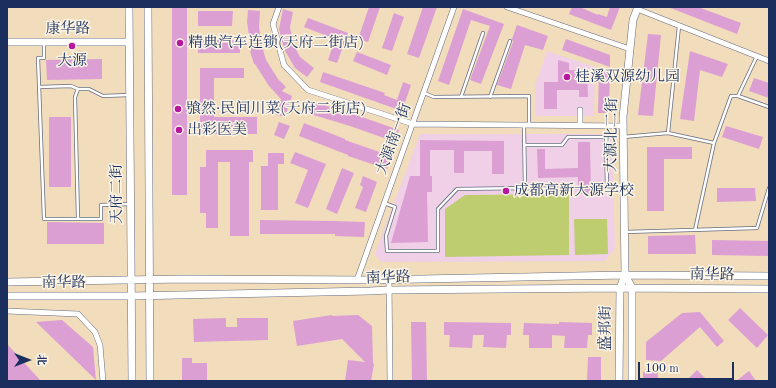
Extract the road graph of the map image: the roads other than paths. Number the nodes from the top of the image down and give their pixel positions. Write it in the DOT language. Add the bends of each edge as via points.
graph roads {
  1 [pos="129,7"];
  2 [pos="148,7"];
  3 [pos="279,7"];
  4 [pos="454,7"];
  5 [pos="507,7"];
  6 [pos="638,8"];
  7 [pos="679,26"];
  8 [pos="483,32"];
  9 [pos="510,40"];
  10 [pos="7,42"];
  11 [pos="44,42"];
  12 [pos="129,42"];
  13 [pos="630,49"];
  14 [pos="757,56"];
  15 [pos="769,61"];
  16 [pos="39,87"];
  17 [pos="78,89"];
  18 [pos="424,93"];
  19 [pos="129,95"];
  20 [pos="738,96"];
  21 [pos="461,97"];
  22 [pos="490,97"];
  23 [pos="769,107"];
  24 [pos="580,110"];
  25 [pos="413,124"];
  26 [pos="527,125"];
  27 [pos="580,126"];
  28 [pos="623,126"];
  29 [pos="668,133"];
  30 [pos="623,137"];
  31 [pos="714,143"];
  32 [pos="524,145"];
  33 [pos="525,188"];
  34 [pos="769,188"];
  35 [pos="562,189"];
  36 [pos="624,189"];
  37 [pos="768,194"];
  38 [pos="384,203"];
  39 [pos="130,204"];
  40 [pos="78,218"];
  41 [pos="695,230"];
  42 [pos="624,232"];
  43 [pos="625,275"];
  44 [pos="769,276"];
  45 [pos="150,279"];
  46 [pos="389,279"];
  47 [pos="131,280"];
  48 [pos="357,280"];
  49 [pos="7,282"];
  50 [pos="620,288"];
  51 [pos="632,288"];
  52 [pos="769,289"];
  53 [pos="389,290"];
  54 [pos="7,296"];
  55 [pos="131,296"];
  56 [pos="150,296"];
  57 [pos="7,311"];
  58 [pos="104,381"];
  59 [pos="132,381"];
  60 [pos="150,381"];
  61 [pos="390,381"];
  62 [pos="619,381"];
  63 [pos="632,381"];
  1 -- 12 [label="main road, 天府二街"];
  2 -- 45 [label="main road"];
  3 -- 25 [label="street" via="273,24 284,65 308,90"];
  4 -- 18 [label="street, 大源南一街"];
  5 -- 13 [label="street"];
  6 -- 7 [label="street"];
  6 -- 13 [label="main road, 大源北二街" via="633,20"];
  7 -- 14 [label="street"];
  7 -- 29 [label="lane"];
  8 -- 21 [label="lane"];
  9 -- 22 [label="lane"];
  10 -- 11 [label="main road, 康华路"];
  11 -- 12 [label="main road, 康华路"];
  11 -- 16 [label="lane" via="44,58 38,58"];
  12 -- 19 [label="main road, 天府二街"];
  13 -- 28 [label="main road, 大源北二街"];
  14 -- 15 [label="street"];
  14 -- 20 [label="lane"];
  16 -- 17 [label="lane" via="71,86"];
  16 -- 40 [label="lane" via="44,219"];
  17 -- 19 [label="lane" via="89,89 103,96"];
  17 -- 40 [label="lane" via="75,97"];
  18 -- 21 [label="lane" via="434,97"];
  18 -- 25 [label="street, 大源南一街"];
  19 -- 39 [label="main road, 天府二街"];
  20 -- 23 [label="lane"];
  20 -- 31 [label="lane" via="731,96"];
  21 -- 22 [label="lane"];
  22 -- 26 [label="lane" via="530,96"];
  24 -- 27 [label="street"];
  25 -- 26 [label="street"];
  25 -- 38 [label="street, 大源南一街"];
  26 -- 27 [label="street"];
  26 -- 32 [label="lane"];
  27 -- 28 [label="street"];
  28 -- 30 [label="main road, 大源北二街"];
  29 -- 30 [label="lane"];
  29 -- 31 [label="lane"];
  30 -- 36 [label="main road, 大源北二街"];
  31 -- 41 [label="lane"];
  32 -- 33 [label="lane"];
  32 -- 36 [label="lane" via="562,145 568,137 606,137 606,190"];
  33 -- 35 [label="lane"];
  33 -- 38 [label="lane" via="457,189 438,209 438,251 387,251 386,236 395,207"];
  34 -- 37 [label="lane"];
  36 -- 42 [label="main road, 大源北二街"];
  37 -- 41 [label="lane" via="757,228"];
  38 -- 48 [label="street, 大源南一街"];
  39 -- 40 [label="lane" via="101,204 101,219"];
  39 -- 47 [label="main road, 天府二街"];
  41 -- 42 [label="lane"];
  42 -- 43 [label="main road, 大源北二街"];
  43 -- 44 [label="main road, 南华路"];
  43 -- 46 [label="main road, 南华路"];
  43 -- 50 [label="main road, 盛邦街"];
  43 -- 51 [label="main road, 大源北二街"];
  45 -- 47 [label="main road, 南华路"];
  45 -- 48 [label="main road, 南华路"];
  45 -- 56 [label="main road"];
  46 -- 48 [label="main road, 南华路"];
  46 -- 53 [label="street"];
  47 -- 49 [label="main road, 南华路"];
  47 -- 55 [label="main road, 天府二街"];
  50 -- 51 [label="main road, 南华路"];
  50 -- 53 [label="main road, 南华路"];
  50 -- 62 [label="main road, 盛邦街"];
  51 -- 52 [label="main road, 南华路"];
  51 -- 63 [label="main road, 盛邦街"];
  53 -- 56 [label="main road, 南华路"];
  53 -- 61 [label="street"];
  54 -- 55 [label="main road, 南华路"];
  55 -- 56 [label="main road, 南华路"];
  55 -- 59 [label="main road, 天府二街"];
  56 -- 60 [label="main road"];
  57 -- 58 [label="street" via="78,314 95,332 100,345"];
}
